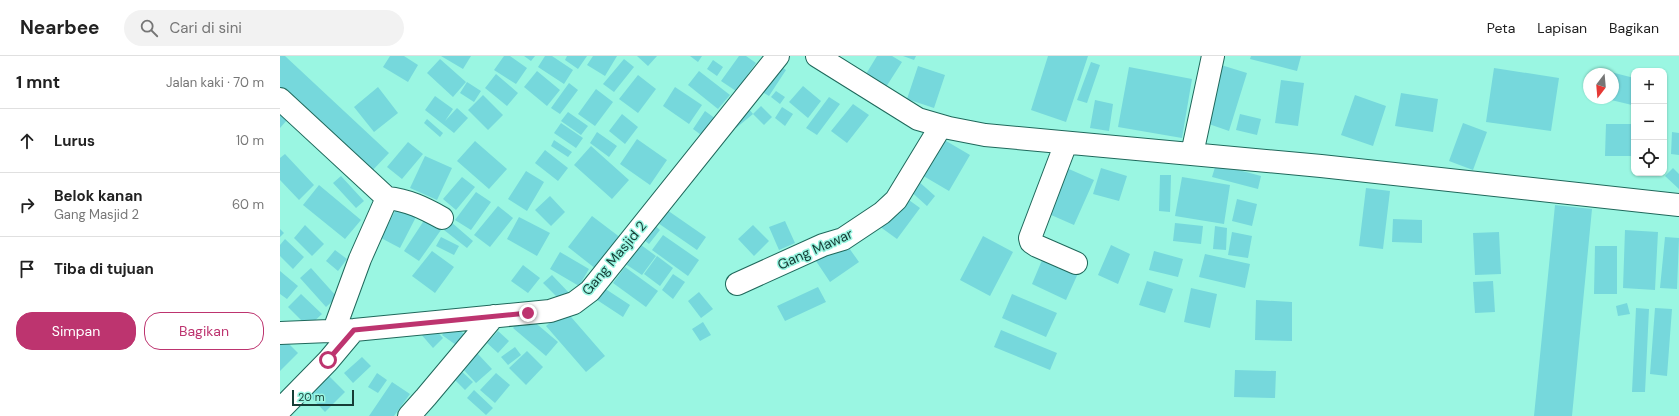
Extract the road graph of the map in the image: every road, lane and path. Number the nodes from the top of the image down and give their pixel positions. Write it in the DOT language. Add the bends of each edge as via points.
graph roads {
  1 [pos="778,56"];
  2 [pos="817,56"];
  3 [pos="1213,56"];
  4 [pos="280,99"];
  5 [pos="941,126"];
  6 [pos="1066,143"];
  7 [pos="1192,154"];
  8 [pos="387,198"];
  9 [pos="1679,205"];
  10 [pos="442,218"];
  11 [pos="1076,263"];
  12 [pos="737,284"];
  13 [pos="494,316"];
  14 [pos="344,330"];
  15 [pos="280,333"];
  16 [pos="280,410"];
  17 [pos="409,416"];
  1 -- 13 [label="street, Gang Masjid 2" via="590,291 574,303 550,311"];
  2 -- 5 [label="street" via="918,119"];
  3 -- 7 [label="street"];
  4 -- 8 [label="street"];
  5 -- 6 [label="street" via="985,135"];
  5 -- 12 [label="street, Gang Mawar" via="896,200 882,213 843,239 823,245"];
  6 -- 7 [label="street"];
  6 -- 11 [label="street" via="1030,238 1037,246"];
  7 -- 9 [label="street"];
  8 -- 10 [label="street" via="417,205"];
  8 -- 14 [label="street" via="360,259"];
  13 -- 14 [label="street, Gang Masjid 2"];
  13 -- 17 [label="street"];
  14 -- 15 [label="street, Gang Masjid 2"];
  14 -- 16 [label="street" via="328,360"];
}
